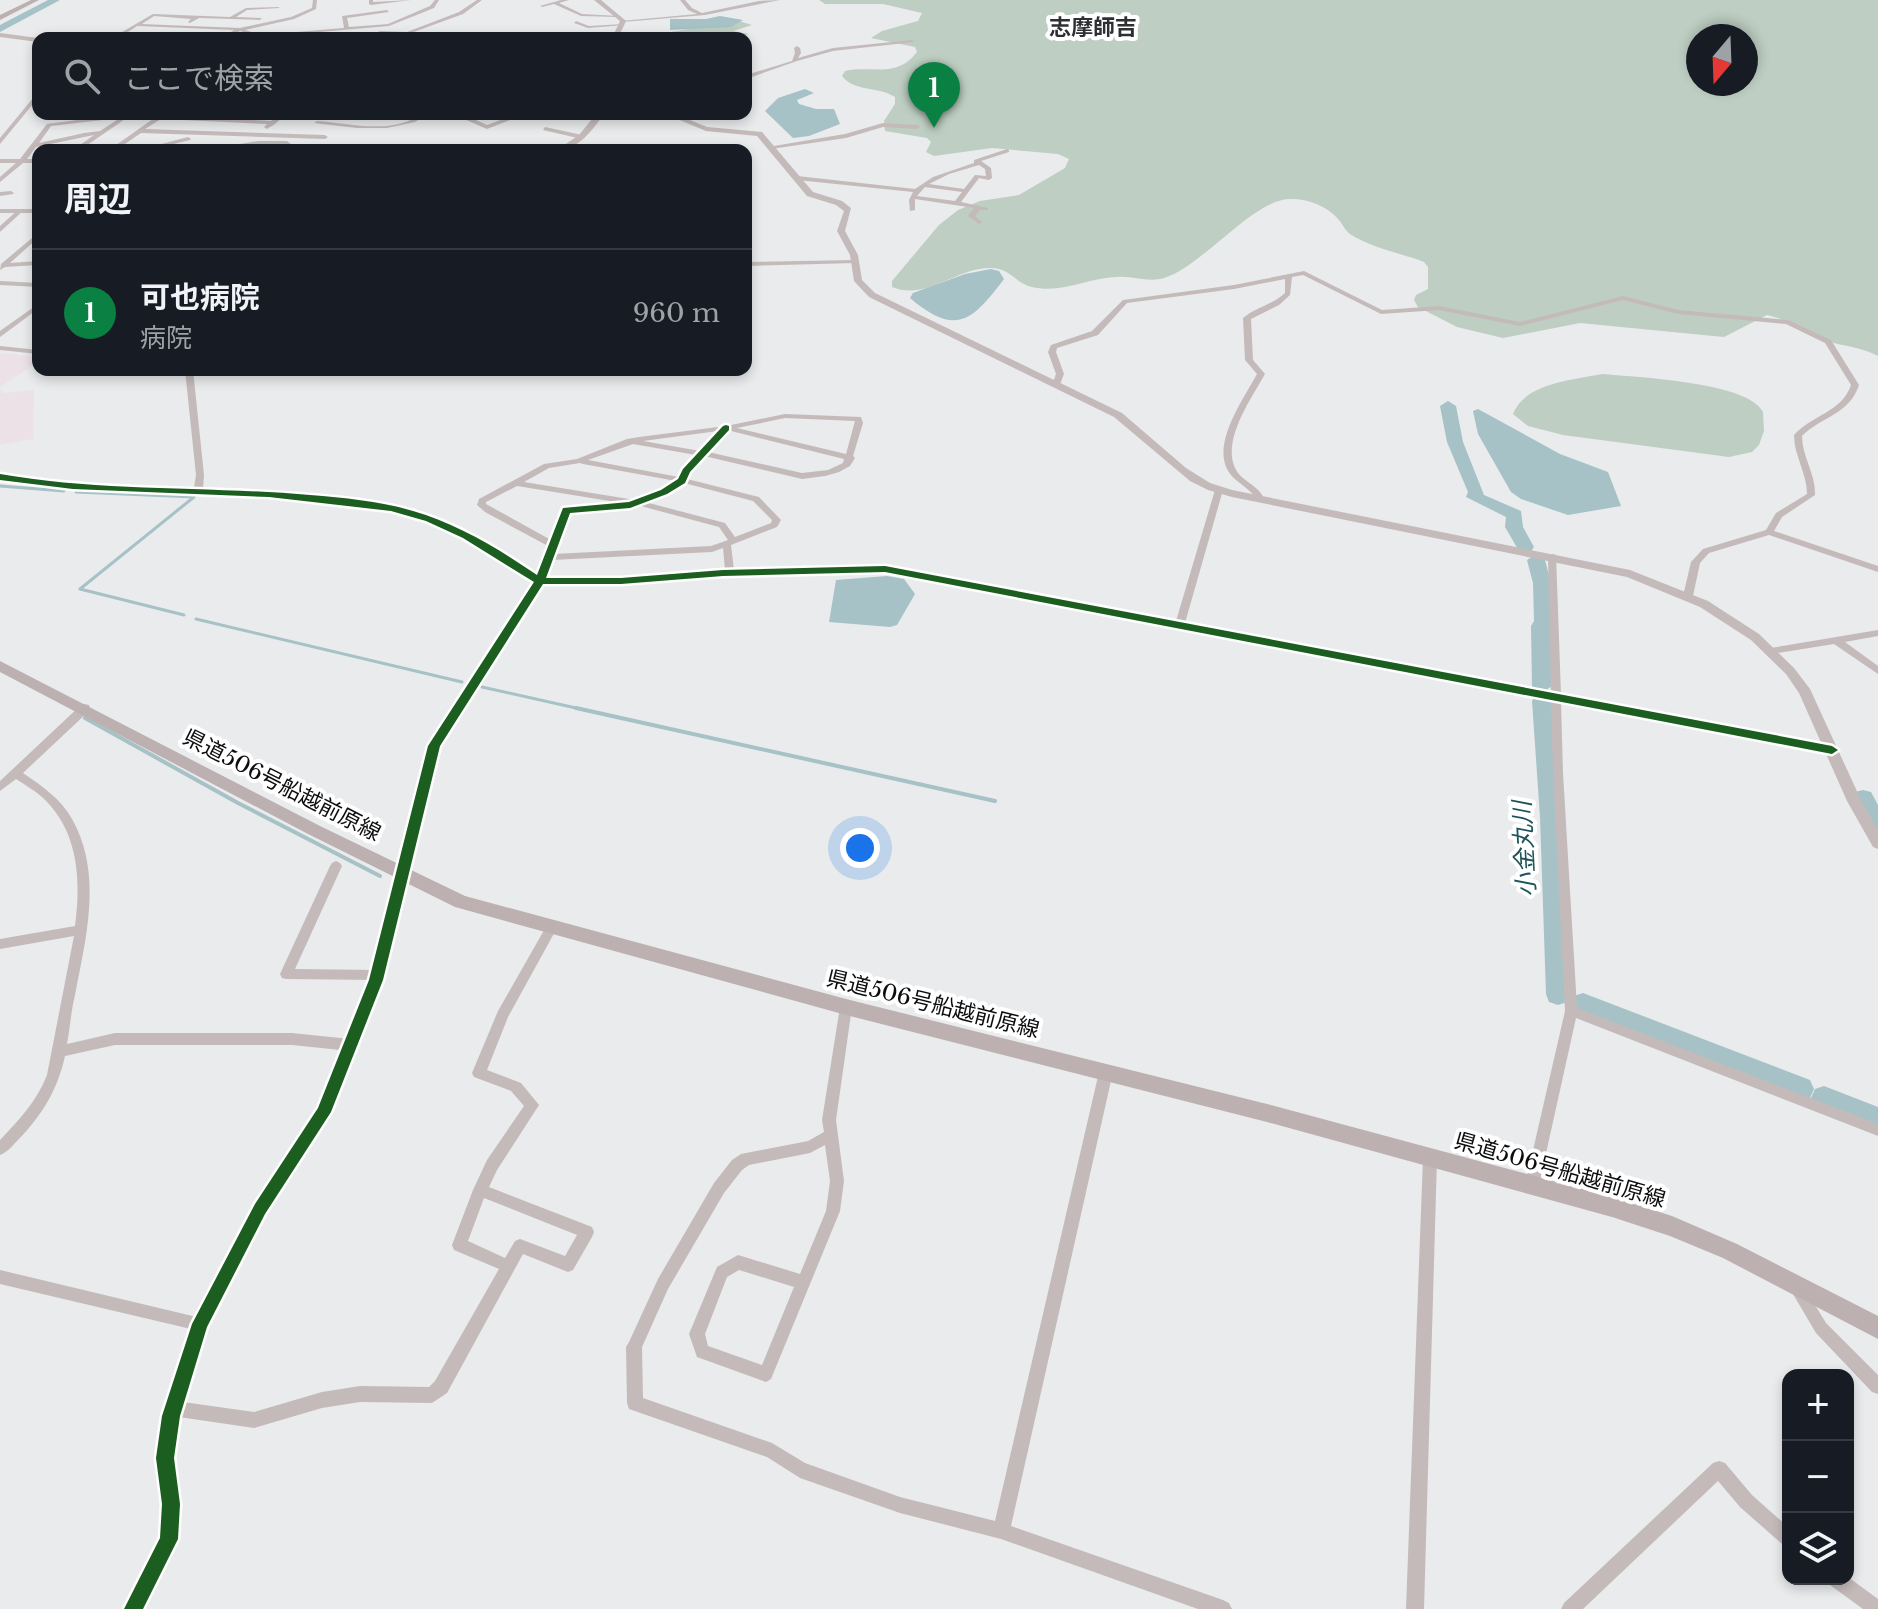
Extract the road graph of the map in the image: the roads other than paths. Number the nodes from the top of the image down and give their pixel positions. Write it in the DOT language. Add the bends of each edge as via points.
graph roads {
  1 [pos="36,0"];
  2 [pos="315,0"];
  3 [pos="371,0"];
  4 [pos="406,0"];
  5 [pos="437,0"];
  6 [pos="480,0"];
  7 [pos="567,0"];
  8 [pos="598,0"];
  9 [pos="682,0"];
  10 [pos="778,0"];
  11 [pos="283,2"];
  12 [pos="555,3"];
  13 [pos="542,6"];
  14 [pos="278,8"];
  15 [pos="387,11"];
  16 [pos="702,15"];
  17 [pos="0,18"];
  18 [pos="196,18"];
  19 [pos="231,18"];
  20 [pos="268,20"];
  21 [pos="276,21"];
  22 [pos="576,22"];
  23 [pos="622,22"];
  24 [pos="136,25"];
  25 [pos="389,25"];
  26 [pos="643,25"];
  27 [pos="182,27"];
  28 [pos="237,29"];
  29 [pos="347,29"];
  30 [pos="124,32"];
  31 [pos="233,32"];
  32 [pos="247,32"];
  33 [pos="310,32"];
  34 [pos="402,32"];
  35 [pos="411,32"];
  36 [pos="618,32"];
  37 [pos="3,35"];
  38 [pos="32,39"];
  39 [pos="912,41"];
  40 [pos="797,48"];
  41 [pos="796,60"];
  42 [pos="752,75"];
  43 [pos="32,102"];
  44 [pos="92,120"];
  45 [pos="121,120"];
  46 [pos="155,120"];
  47 [pos="225,120"];
  48 [pos="276,120"];
  49 [pos="321,120"];
  50 [pos="416,120"];
  51 [pos="472,120"];
  52 [pos="507,120"];
  53 [pos="595,120"];
  54 [pos="684,120"];
  55 [pos="273,123"];
  56 [pos="317,123"];
  57 [pos="917,127"];
  58 [pos="545,129"];
  59 [pos="139,131"];
  60 [pos="102,133"];
  61 [pos="196,134"];
  62 [pos="259,134"];
  63 [pos="302,135"];
  64 [pos="325,137"];
  65 [pos="582,137"];
  66 [pos="186,140"];
  67 [pos="0,142"];
  68 [pos="258,143"];
  69 [pos="35,144"];
  70 [pos="54,144"];
  71 [pos="85,144"];
  72 [pos="121,144"];
  73 [pos="169,144"];
  74 [pos="184,144"];
  75 [pos="251,144"];
  76 [pos="288,144"];
  77 [pos="571,144"];
  78 [pos="771,147"];
  79 [pos="32,148"];
  80 [pos="1007,151"];
  81 [pos="23,160"];
  82 [pos="0,161"];
  83 [pos="32,161"];
  84 [pos="979,163"];
  85 [pos="797,178"];
  86 [pos="0,180"];
  87 [pos="917,191"];
  88 [pos="966,191"];
  89 [pos="11,193"];
  90 [pos="0,194"];
  91 [pos="953,203"];
  92 [pos="21,210"];
  93 [pos="912,210"];
  94 [pos="0,211"];
  95 [pos="32,211"];
  96 [pos="941,213"];
  97 [pos="979,222"];
  98 [pos="0,230"];
  99 [pos="32,240"];
  100 [pos="854,262"];
  101 [pos="32,264"];
  102 [pos="752,264"];
  103 [pos="2,267"];
  104 [pos="1289,276"];
  105 [pos="0,283"];
  106 [pos="32,285"];
  107 [pos="32,311"];
  108 [pos="0,335"];
  109 [pos="0,348"];
  110 [pos="32,351"];
  111 [pos="190,376"];
  112 [pos="1056,385"];
  113 [pos="726,428"];
  114 [pos="630,441"];
  115 [pos="703,453"];
  116 [pos="851,458"];
  117 [pos="579,461"];
  118 [pos="0,477"];
  119 [pos="682,481"];
  120 [pos="516,483"];
  121 [pos="1219,490"];
  122 [pos="198,491"];
  123 [pos="1260,499"];
  124 [pos="638,503"];
  125 [pos="1769,532"];
  126 [pos="730,543"];
  127 [pos="552,544"];
  128 [pos="548,557"];
  129 [pos="1553,557"];
  130 [pos="1878,569"];
  131 [pos="730,572"];
  132 [pos="540,581"];
  133 [pos="1688,596"];
  134 [pos="1180,625"];
  135 [pos="1878,633"];
  136 [pos="1837,641"];
  137 [pos="1771,651"];
  138 [pos="0,666"];
  139 [pos="1878,671"];
  140 [pos="1558,698"];
  141 [pos="85,708"];
  142 [pos="1832,750"];
  143 [pos="16,773"];
  144 [pos="0,787"];
  145 [pos="1878,843"];
  146 [pos="336,866"];
  147 [pos="404,874"];
  148 [pos="551,928"];
  149 [pos="82,930"];
  150 [pos="0,944"];
  151 [pos="377,975"];
  152 [pos="846,1007"];
  153 [pos="1571,1011"];
  154 [pos="350,1045"];
  155 [pos="58,1052"];
  156 [pos="1106,1072"];
  157 [pos="1878,1130"];
  158 [pos="831,1135"];
  159 [pos="0,1149"];
  160 [pos="1430,1158"];
  161 [pos="1532,1185"];
  162 [pos="480,1190"];
  163 [pos="508,1266"];
  164 [pos="0,1277"];
  165 [pos="804,1283"];
  166 [pos="1796,1285"];
  167 [pos="200,1324"];
  168 [pos="1878,1328"];
  169 [pos="1878,1386"];
  170 [pos="174,1408"];
  171 [pos="1001,1531"];
  172 [pos="1782,1533"];
  173 [pos="1844,1585"];
  174 [pos="133,1609"];
  175 [pos="1223,1609"];
  176 [pos="1415,1609"];
  177 [pos="1570,1609"];
  178 [pos="1877,1609"];
  1 -- 17 [label="main road"];
  2 -- 21 [label="street" via="314,9 303,16"];
  3 -- 4 [label="street"];
  5 -- 25 [label="street"];
  6 -- 35 [label="street"];
  7 -- 12 [label="street"];
  8 -- 23 [label="street"];
  9 -- 16 [label="street"];
  10 -- 16 [label="street"];
  11 -- 14 [label="street"];
  12 -- 13 [label="street"];
  12 -- 23 [label="street" via="581,15"];
  14 -- 19 [label="street" via="246,9"];
  14 -- 20 [label="street"];
  15 -- 29 [label="street" via="344,17"];
  16 -- 23 [label="street"];
  18 -- 19 [label="street"];
  18 -- 24 [label="street" via="153,15"];
  18 -- 27 [label="street"];
  19 -- 20 [label="street"];
  20 -- 21 [label="street"];
  21 -- 28 [label="street"];
  22 -- 23 [label="street" via="588,27"];
  23 -- 26 [label="street"];
  23 -- 36 [label="street"];
  24 -- 27 [label="street"];
  24 -- 30 [label="street"];
  25 -- 29 [label="street"];
  25 -- 34 [label="street"];
  27 -- 28 [label="street"];
  28 -- 31 [label="street"];
  28 -- 32 [label="street"];
  29 -- 33 [label="street"];
  37 -- 38 [label="street"];
  39 -- 41 [label="street"];
  40 -- 41 [label="street"];
  41 -- 42 [label="street"];
  43 -- 67 [label="street"];
  44 -- 69 [label="street" via="49,125"];
  45 -- 60 [label="street"];
  46 -- 59 [label="street"];
  47 -- 55 [label="street"];
  48 -- 55 [label="street"];
  49 -- 56 [label="street"];
  50 -- 56 [label="street" via="400,127"];
  51 -- 52 [label="street" via="487,127"];
  53 -- 65 [label="street"];
  54 -- 78 [label="street" via="706,129 754,132"];
  55 -- 62 [label="street"];
  56 -- 63 [label="street"];
  57 -- 78 [label="street" via="883,125"];
  58 -- 65 [label="street"];
  59 -- 61 [label="street"];
  59 -- 72 [label="street"];
  60 -- 70 [label="street" via="66,136"];
  60 -- 71 [label="street"];
  61 -- 62 [label="street"];
  61 -- 66 [label="street"];
  62 -- 63 [label="street"];
  62 -- 68 [label="street"];
  63 -- 64 [label="street"];
  65 -- 77 [label="street"];
  66 -- 73 [label="street"];
  66 -- 74 [label="street"];
  68 -- 75 [label="street"];
  68 -- 76 [label="street"];
  78 -- 85 [label="street"];
  79 -- 81 [label="street"];
  80 -- 84 [label="street"];
  81 -- 82 [label="street"];
  81 -- 83 [label="street"];
  81 -- 86 [label="street"];
  84 -- 87 [label="street"];
  84 -- 88 [label="street" via="988,168 989,178 977,176"];
  85 -- 87 [label="street"];
  85 -- 100 [label="street" via="810,194 848,210 841,231"];
  87 -- 88 [label="street"];
  87 -- 91 [label="street"];
  87 -- 93 [label="street"];
  88 -- 91 [label="street"];
  89 -- 90 [label="street"];
  91 -- 96 [label="street"];
  91 -- 97 [label="street" via="982,208 971,216"];
  92 -- 94 [label="street"];
  92 -- 95 [label="street"];
  92 -- 98 [label="street"];
  99 -- 103 [label="street"];
  100 -- 102 [label="street"];
  100 -- 112 [label="street" via="858,281 872,295"];
  101 -- 103 [label="street"];
  104 -- 112 [label="street" via="1125,301 1095,333 1054,347 1060,374"];
  104 -- 123 [label="street" via="1288,294 1275,308 1247,318 1249,360 1261,374 1232,428 1227,454 1236,481"];
  104 -- 125 [label="street" via="1304,273 1390,313 1439,308 1520,324 1623,298 1678,312 1768,318 1807,330 1833,348 1855,385 1840,408 1798,435 1813,484 1811,495 1779,515"];
  105 -- 106 [label="street"];
  107 -- 108 [label="street"];
  109 -- 110 [label="street"];
  111 -- 122 [label="street"];
  112 -- 121 [label="street" via="1118,415 1174,464"];
  113 -- 114 [label="street"];
  113 -- 115 [label="street"];
  113 -- 116 [label="street"];
  113 -- 116 [label="street" via="785,416 858,419"];
  114 -- 115 [label="street"];
  114 -- 117 [label="street"];
  115 -- 116 [label="street" via="802,476 832,472"];
  115 -- 119 [label="street"];
  117 -- 119 [label="street"];
  117 -- 120 [label="street" via="547,466"];
  118 -- 122 [label="street" via="69,487"];
  119 -- 124 [label="street"];
  119 -- 126 [label="street" via="756,499 777,520"];
  120 -- 124 [label="street"];
  120 -- 127 [label="street" via="481,505"];
  121 -- 123 [label="street"];
  121 -- 134 [label="street"];
  122 -- 132 [label="street" via="301,497 410,512 472,540"];
  123 -- 129 [label="street"];
  124 -- 126 [label="street" via="722,525"];
  124 -- 127 [label="street" via="566,510"];
  125 -- 130 [label="street"];
  125 -- 133 [label="street" via="1706,551 1696,562"];
  126 -- 128 [label="street" via="627,555"];
  126 -- 131 [label="street"];
  127 -- 128 [label="street"];
  128 -- 132 [label="street"];
  129 -- 133 [label="street" via="1630,574"];
  129 -- 140 [label="street"];
  131 -- 132 [label="street"];
  131 -- 134 [label="street" via="885,569"];
  132 -- 147 [label="street" via="434,746"];
  133 -- 137 [label="street"];
  134 -- 140 [label="street"];
  135 -- 136 [label="street"];
  136 -- 137 [label="street"];
  136 -- 139 [label="street"];
  137 -- 142 [label="street" via="1805,692"];
  138 -- 141 [label="main road, 県道506号船越前原線"];
  140 -- 142 [label="street"];
  140 -- 153 [label="street"];
  141 -- 143 [label="street"];
  141 -- 147 [label="main road, 県道506号船越前原線"];
  142 -- 145 [label="street"];
  143 -- 144 [label="street"];
  143 -- 149 [label="street" via="66,817 87,886"];
  146 -- 151 [label="street" via="286,974"];
  147 -- 148 [label="main road, 県道506号船越前原線" via="461,902"];
  147 -- 151 [label="street"];
  148 -- 152 [label="main road, 県道506号船越前原線"];
  148 -- 162 [label="street" via="502,1015 479,1073 516,1087 532,1105"];
  149 -- 150 [label="street"];
  149 -- 155 [label="street"];
  151 -- 154 [label="street"];
  152 -- 156 [label="main road, 県道506号船越前原線"];
  152 -- 158 [label="street"];
  153 -- 157 [label="street"];
  153 -- 161 [label="street"];
  154 -- 155 [label="street" via="292,1039 115,1039"];
  154 -- 167 [label="street" via="324,1112 260,1209"];
  155 -- 159 [label="street" via="45,1095"];
  156 -- 160 [label="main road, 県道506号船越前原線"];
  156 -- 171 [label="street"];
  158 -- 165 [label="street" via="837,1181 833,1211"];
  158 -- 171 [label="street" via="810,1147 746,1159 719,1188 663,1284 634,1347 635,1403 739,1438 800,1470 857,1490"];
  160 -- 161 [label="main road, 県道506号船越前原線"];
  160 -- 176 [label="street"];
  161 -- 166 [label="main road, 県道506号船越前原線" via="1672,1226"];
  162 -- 163 [label="street" via="459,1245"];
  162 -- 163 [label="street" via="587,1232 568,1265 520,1246"];
  163 -- 170 [label="street" via="432,1395 360,1394 254,1420"];
  164 -- 167 [label="street"];
  165 -- 165 [label="street" via="766,1374 702,1352 697,1334 722,1272 738,1262"];
  166 -- 168 [label="main road, 県道506号船越前原線"];
  166 -- 169 [label="street" via="1821,1328"];
  167 -- 170 [label="street"];
  170 -- 174 [label="street" via="165,1458 169,1539"];
  171 -- 175 [label="street"];
  172 -- 177 [label="street" via="1719,1469"];
  173 -- 178 [label="street"];
}
